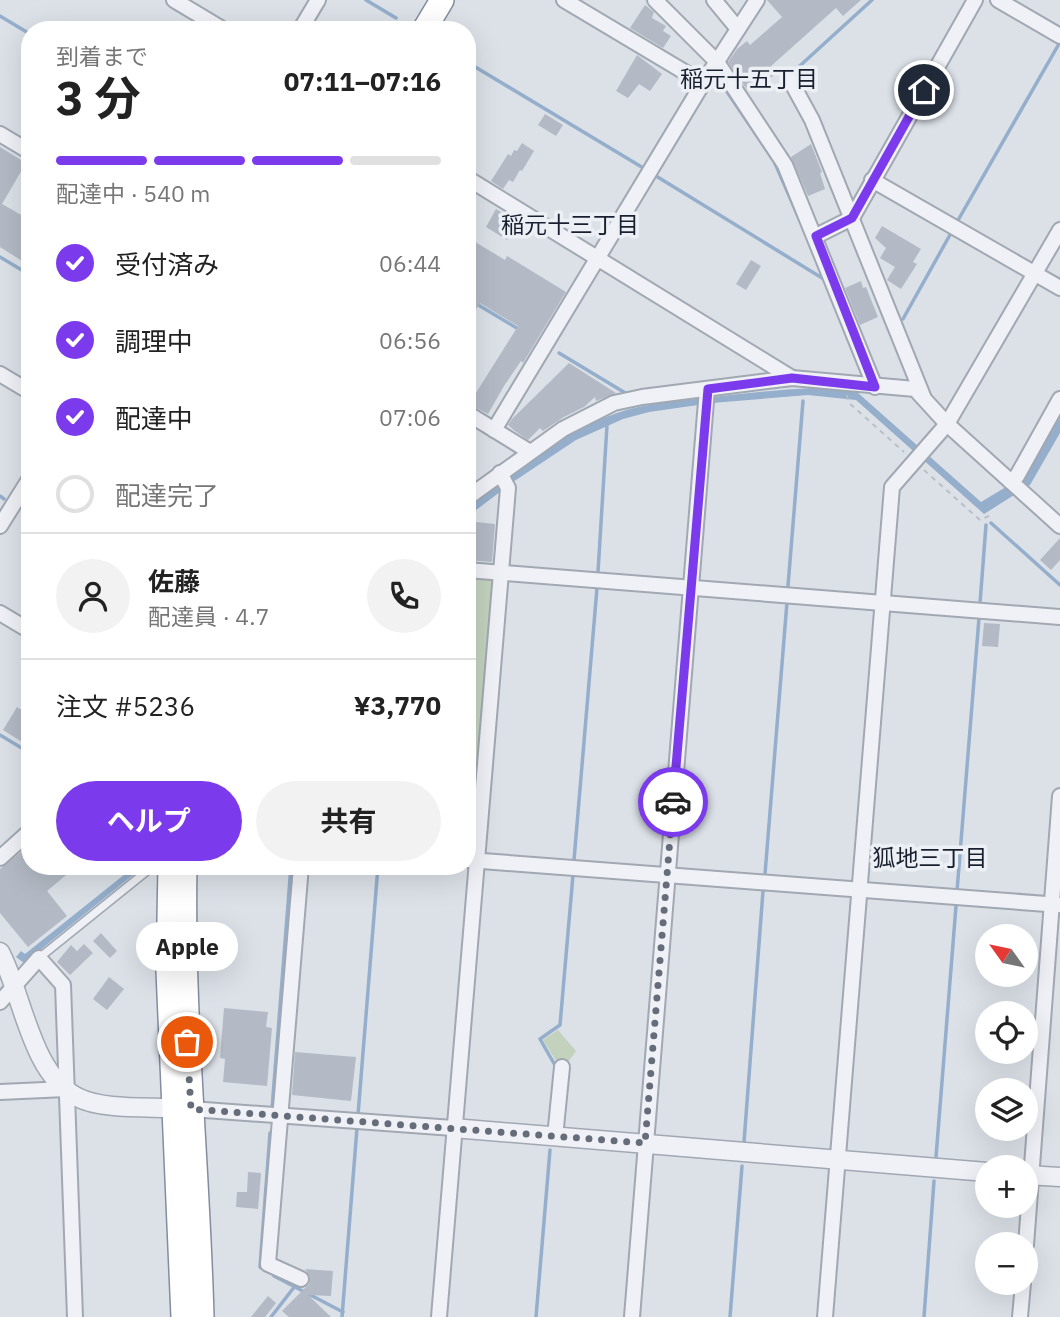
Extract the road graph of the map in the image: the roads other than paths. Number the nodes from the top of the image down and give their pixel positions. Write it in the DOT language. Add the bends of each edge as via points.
graph roads {
  1 [pos="174,0"];
  2 [pos="318,0"];
  3 [pos="425,0"];
  4 [pos="442,0"];
  5 [pos="564,0"];
  6 [pos="655,0"];
  7 [pos="714,0"];
  8 [pos="757,0"];
  9 [pos="975,0"];
  10 [pos="998,0"];
  11 [pos="209,21"];
  12 [pos="305,21"];
  13 [pos="413,21"];
  14 [pos="429,21"];
  15 [pos="738,29"];
  16 [pos="1060,36"];
  17 [pos="717,62"];
  18 [pos="789,78"];
  19 [pos="703,83"];
  20 [pos="0,134"];
  21 [pos="21,147"];
  22 [pos="872,180"];
  23 [pos="476,184"];
  24 [pos="852,218"];
  25 [pos="1060,230"];
  26 [pos="816,236"];
  27 [pos="597,259"];
  28 [pos="1035,274"];
  29 [pos="1060,288"];
  30 [pos="0,374"];
  31 [pos="792,378"];
  32 [pos="21,387"];
  33 [pos="875,387"];
  34 [pos="708,389"];
  35 [pos="923,399"];
  36 [pos="1060,399"];
  37 [pos="476,419"];
  38 [pos="947,424"];
  39 [pos="494,430"];
  40 [pos="530,452"];
  41 [pos="500,473"];
  42 [pos="1010,481"];
  43 [pos="476,491"];
  44 [pos="21,492"];
  45 [pos="0,526"];
  46 [pos="1060,526"];
  47 [pos="476,571"];
  48 [pos="499,573"];
  49 [pos="690,587"];
  50 [pos="883,602"];
  51 [pos="0,613"];
  52 [pos="1060,617"];
  53 [pos="21,626"];
  54 [pos="1060,796"];
  55 [pos="476,817"];
  56 [pos="21,838"];
  57 [pos="1,855"];
  58 [pos="476,860"];
  59 [pos="150,875"];
  60 [pos="159,875"];
  61 [pos="185,875"];
  62 [pos="300,875"];
  63 [pos="471,875"];
  64 [pos="667,876"];
  65 [pos="860,891"];
  66 [pos="1056,905"];
  67 [pos="0,952"];
  68 [pos="39,958"];
  69 [pos="15,984"];
  70 [pos="0,1002"];
  71 [pos="562,1067"];
  72 [pos="66,1089"];
  73 [pos="0,1092"];
  74 [pos="182,1108"];
  75 [pos="282,1116"];
  76 [pos="453,1128"];
  77 [pos="555,1137"];
  78 [pos="645,1143"];
  79 [pos="1030,1155"];
  80 [pos="838,1159"];
  81 [pos="975,1170"];
  82 [pos="1038,1176"];
  83 [pos="1060,1177"];
  84 [pos="301,1279"];
  85 [pos="1022,1295"];
  86 [pos="75,1317"];
  87 [pos="183,1317"];
  88 [pos="202,1317"];
  89 [pos="439,1317"];
  90 [pos="632,1317"];
  91 [pos="825,1317"];
  92 [pos="1020,1317"];
  1 -- 11 [label="street"];
  2 -- 12 [label="street"];
  3 -- 13 [label="highway"];
  4 -- 14 [label="highway"];
  5 -- 19 [label="street"];
  6 -- 17 [label="street"];
  7 -- 15 [label="street"];
  8 -- 15 [label="street"];
  9 -- 22 [label="street"];
  10 -- 16 [label="street"];
  15 -- 17 [label="street"];
  17 -- 19 [label="street"];
  17 -- 26 [label="street" via="785,165"];
  18 -- 24 [label="street" via="812,120"];
  19 -- 27 [label="street"];
  20 -- 21 [label="street"];
  22 -- 24 [label="street"];
  22 -- 28 [label="street"];
  23 -- 27 [label="street"];
  24 -- 26 [label="street"];
  24 -- 35 [label="street"];
  25 -- 28 [label="street"];
  26 -- 33 [label="street"];
  27 -- 31 [label="street"];
  27 -- 39 [label="street"];
  28 -- 29 [label="street"];
  28 -- 38 [label="street"];
  30 -- 32 [label="street"];
  31 -- 33 [label="street"];
  31 -- 34 [label="street"];
  33 -- 35 [label="street" via="915,389"];
  34 -- 40 [label="street" via="614,403"];
  34 -- 49 [label="street"];
  35 -- 38 [label="street"];
  36 -- 42 [label="street"];
  37 -- 39 [label="street"];
  38 -- 42 [label="street"];
  38 -- 50 [label="street" via="892,487"];
  39 -- 40 [label="street"];
  40 -- 41 [label="street"];
  41 -- 43 [label="street"];
  41 -- 48 [label="street" via="508,488"];
  42 -- 46 [label="street"];
  44 -- 45 [label="street"];
  47 -- 48 [label="street"];
  48 -- 49 [label="street"];
  48 -- 55 [label="street"];
  49 -- 50 [label="street"];
  49 -- 64 [label="street"];
  50 -- 52 [label="street"];
  50 -- 65 [label="street"];
  51 -- 53 [label="street"];
  54 -- 66 [label="street"];
  56 -- 57 [label="street"];
  58 -- 64 [label="street"];
  59 -- 68 [label="lane"];
  60 -- 74 [label="highway"];
  61 -- 74 [label="highway"];
  62 -- 75 [label="street"];
  63 -- 76 [label="street"];
  64 -- 65 [label="street"];
  64 -- 78 [label="street"];
  65 -- 66 [label="street"];
  65 -- 80 [label="street"];
  66 -- 79 [label="street"];
  67 -- 69 [label="street"];
  68 -- 69 [label="street"];
  68 -- 72 [label="street" via="63,985"];
  69 -- 70 [label="street"];
  69 -- 72 [label="street" via="41,1058"];
  71 -- 77 [label="street"];
  72 -- 73 [label="street"];
  72 -- 74 [label="street" via="93,1102"];
  72 -- 86 [label="street"];
  74 -- 75 [label="street"];
  74 -- 87 [label="highway"];
  74 -- 88 [label="highway" via="199,1211"];
  75 -- 76 [label="street"];
  75 -- 84 [label="street" via="268,1264"];
  76 -- 77 [label="street"];
  76 -- 89 [label="street"];
  77 -- 78 [label="street"];
  78 -- 80 [label="street"];
  78 -- 90 [label="street"];
  80 -- 81 [label="street"];
  80 -- 91 [label="street"];
  82 -- 83 [label="street"];
  85 -- 92 [label="street"];
}
